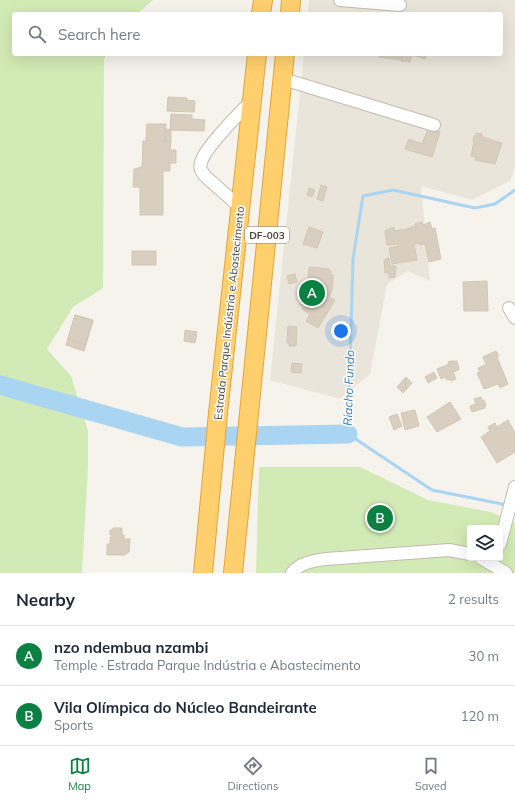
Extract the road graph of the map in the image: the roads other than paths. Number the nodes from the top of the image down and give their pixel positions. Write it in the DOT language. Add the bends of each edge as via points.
graph roads {
  1 [pos="263,0"];
  2 [pos="291,0"];
  3 [pos="340,0"];
  4 [pos="400,5"];
  5 [pos="261,12"];
  6 [pos="290,12"];
  7 [pos="257,56"];
  8 [pos="285,56"];
  9 [pos="283,79"];
  10 [pos="252,100"];
  11 [pos="434,125"];
  12 [pos="240,207"];
  13 [pos="514,492"];
  14 [pos="503,533"];
  15 [pos="467,553"];
  16 [pos="495,565"];
  17 [pos="234,571"];
  18 [pos="203,573"];
  19 [pos="292,573"];
  20 [pos="506,573"];
  1 -- 5 [label="highway"];
  2 -- 6 [label="highway"];
  3 -- 4 [label="street"];
  7 -- 10 [label="highway, Estrada Parque Indústria e Abastecimento / DF-003"];
  8 -- 9 [label="highway, DF-003"];
  9 -- 11 [label="street"];
  9 -- 17 [label="highway, DF-003"];
  10 -- 12 [label="highway, Estrada Parque Indústria e Abastecimento / DF-003"];
  10 -- 12 [label="street" via="205,152 200,163 201,171 206,177"];
  12 -- 18 [label="highway, Estrada Parque Indústria e Abastecimento / DF-003"];
  13 -- 14 [label="street"];
  15 -- 19 [label="street" via="449,550 315,560 303,564"];
  16 -- 20 [label="street"];
}
